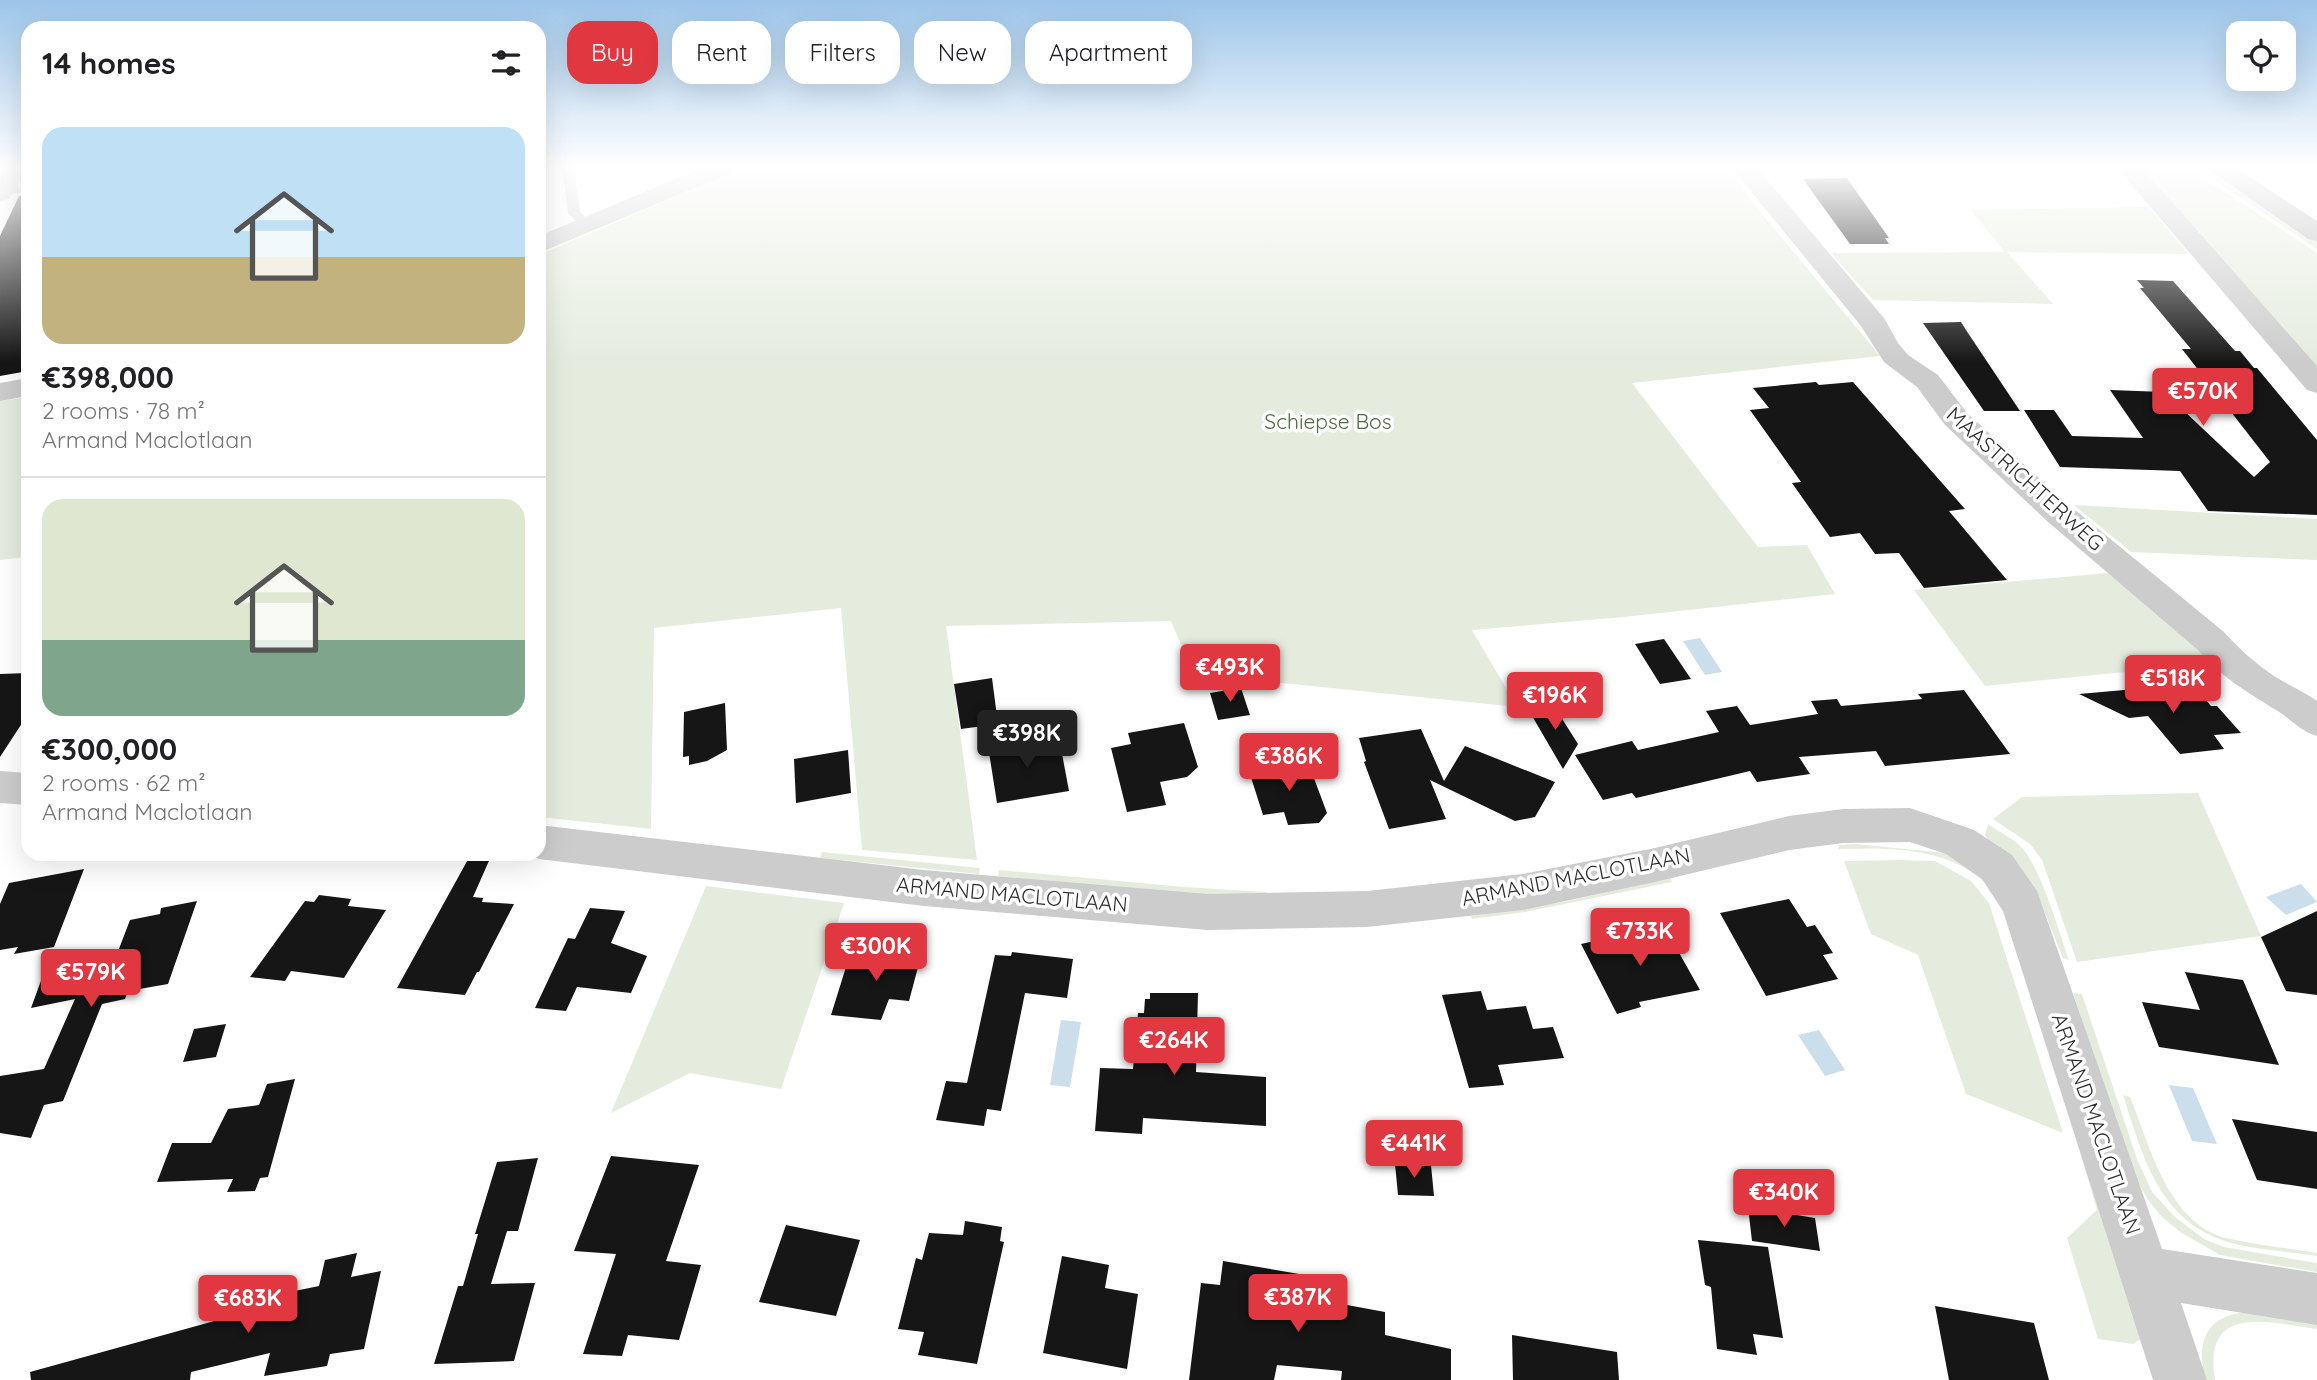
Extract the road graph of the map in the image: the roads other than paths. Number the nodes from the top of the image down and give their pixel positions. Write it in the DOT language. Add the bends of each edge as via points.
graph roads {
  1 [pos="571,232"];
  2 [pos="1798,232"];
  3 [pos="2185,232"];
  4 [pos="546,242"];
  5 [pos="2317,384"];
  6 [pos="21,388"];
  7 [pos="0,391"];
  8 [pos="2317,722"];
  9 [pos="0,787"];
  10 [pos="21,788"];
  11 [pos="546,843"];
  12 [pos="2146,1272"];
  13 [pos="2317,1299"];
  14 [pos="2180,1380"];
  1 -- 4 [label="street"];
  2 -- 8 [label="street, MAASTRICHTERWEG" via="1902,364 1922,376 1956,419 2225,657"];
  3 -- 5 [label="street"];
  6 -- 7 [label="street"];
  9 -- 10 [label="street"];
  11 -- 12 [label="street, ARMAND MACLOTLAAN" via="924,888 1208,912 1367,909 1464,899 1536,889 1789,833 1843,826 1923,828 1960,842 1997,867 2022,904"];
  12 -- 13 [label="street"];
  12 -- 14 [label="street, ARMAND MACLOTLAAN"];
}
